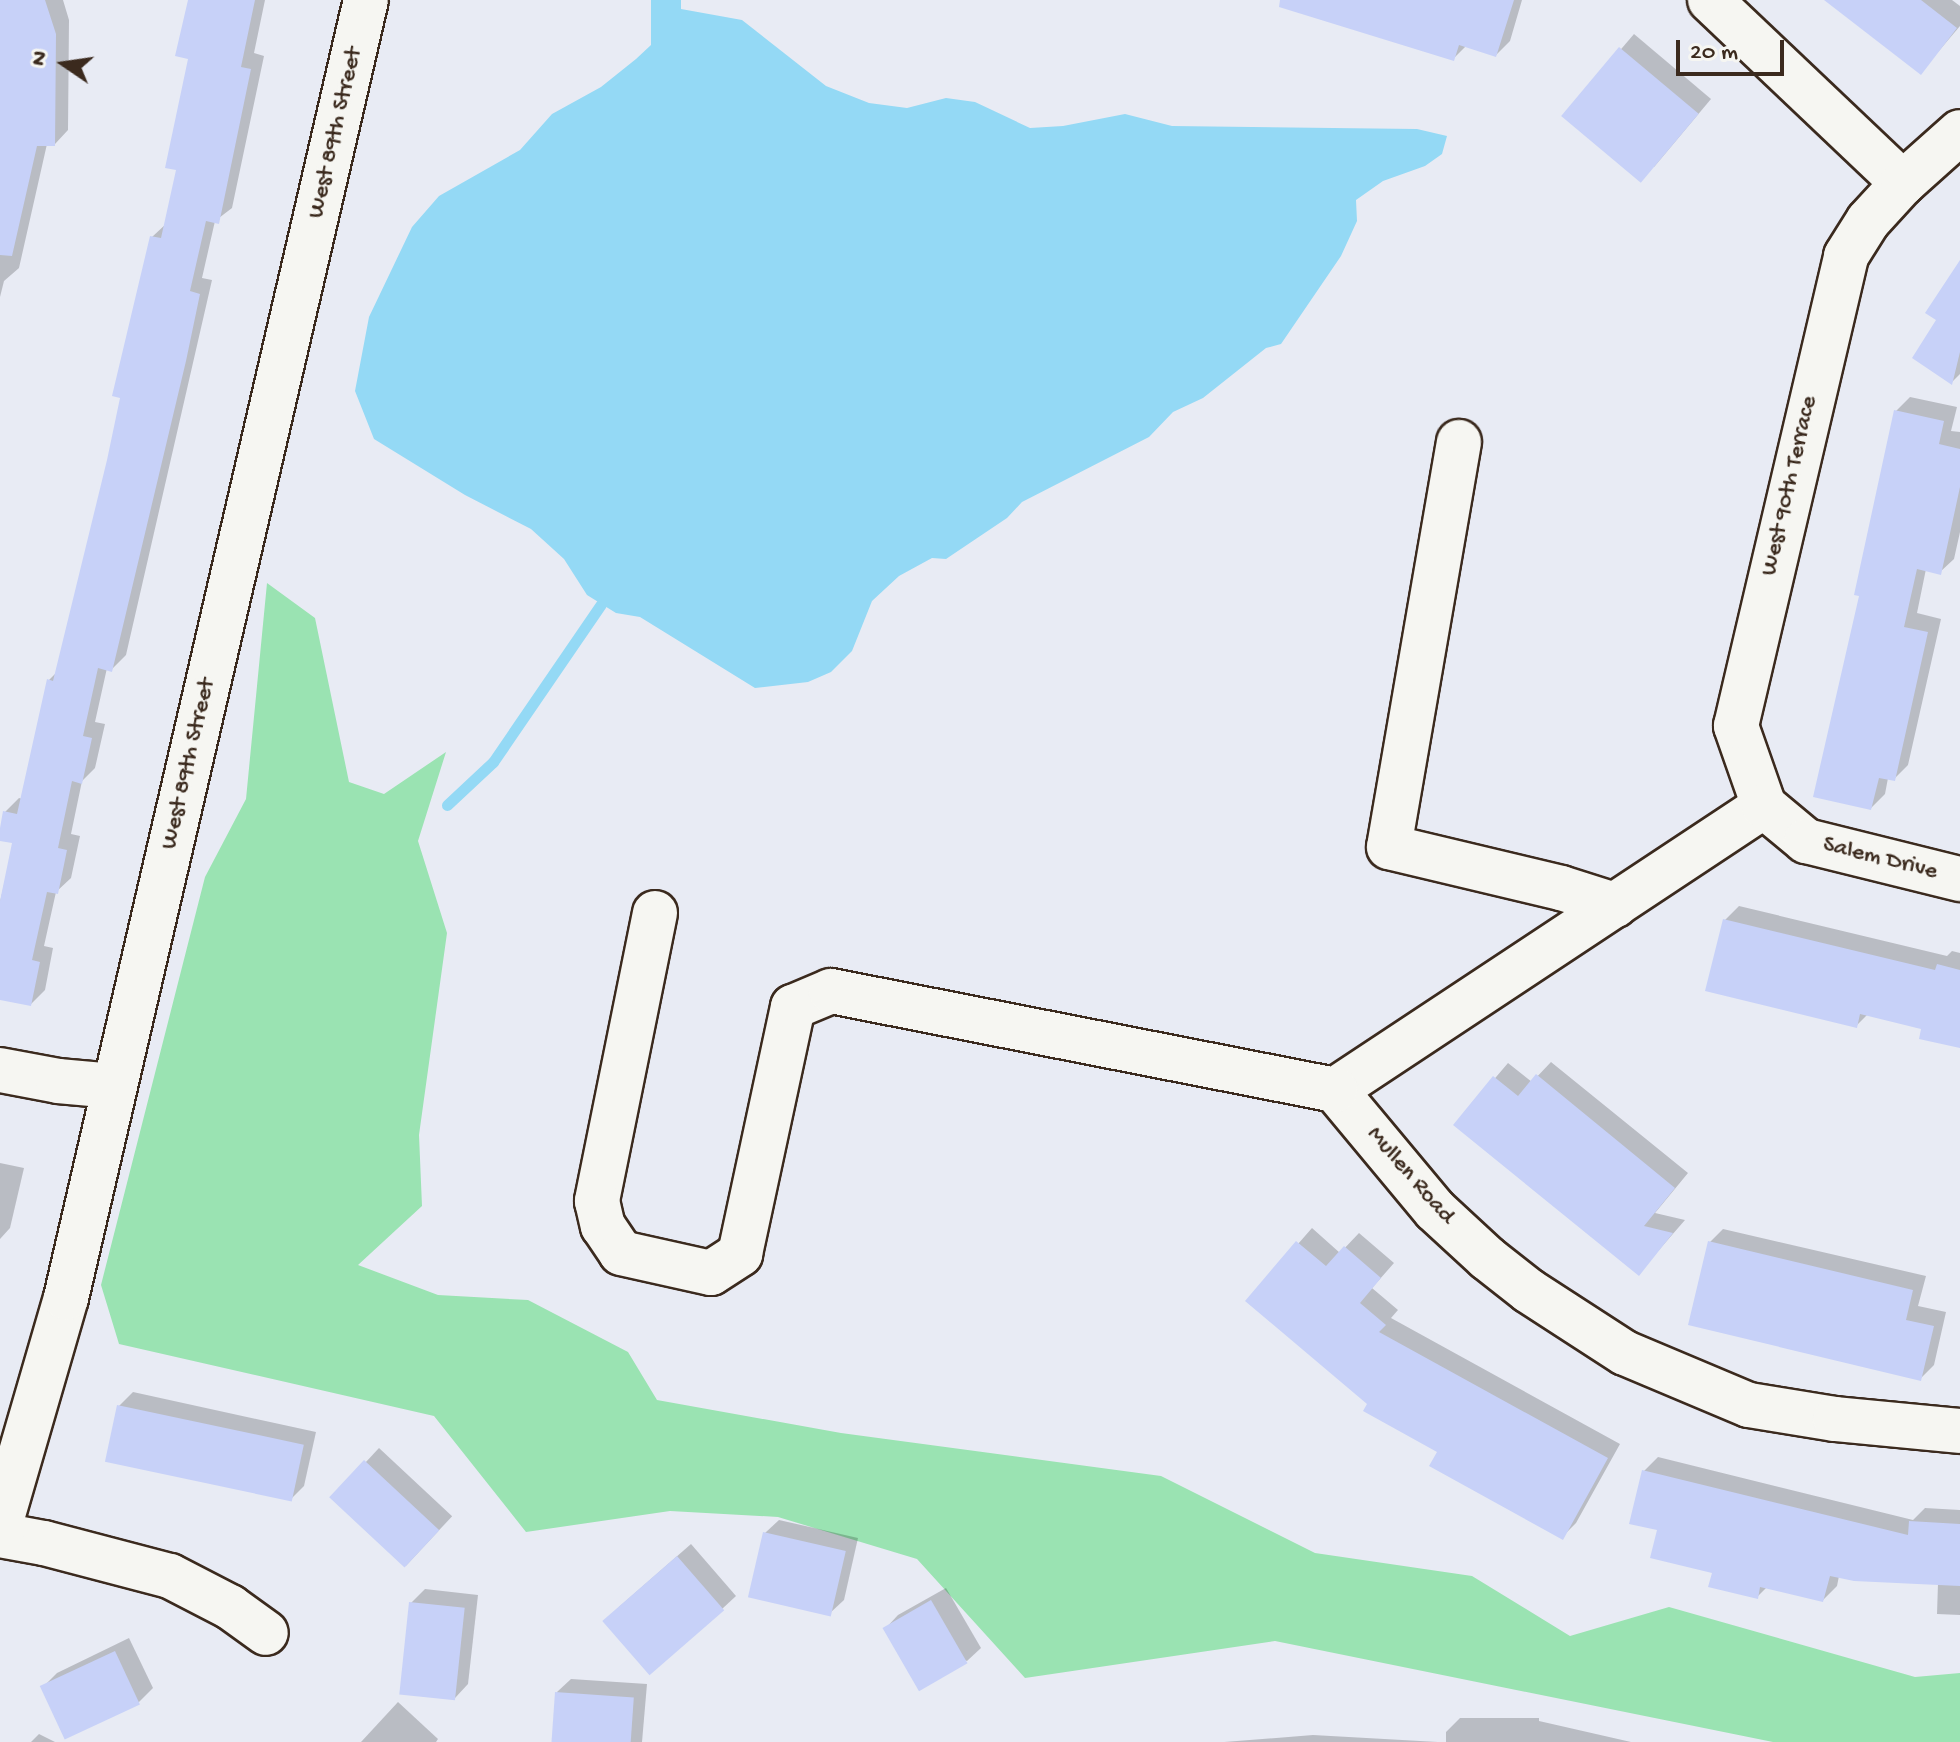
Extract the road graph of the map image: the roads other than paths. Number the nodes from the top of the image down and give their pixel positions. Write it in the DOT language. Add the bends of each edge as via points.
graph roads {
  1 [pos="366,0"];
  2 [pos="1710,0"];
  3 [pos="1960,132"];
  4 [pos="1903,183"];
  5 [pos="1459,442"];
  6 [pos="1764,806"];
  7 [pos="1960,879"];
  8 [pos="1615,905"];
  9 [pos="655,913"];
  10 [pos="0,1070"];
  11 [pos="114,1086"];
  12 [pos="1335,1090"];
  13 [pos="1960,1431"];
  14 [pos="0,1525"];
  15 [pos="0,1535"];
  16 [pos="266,1633"];
  1 -- 11 [label="street, West 89th Street"];
  2 -- 4 [label="street"];
  3 -- 4 [label="street, West 90th Terrace"];
  4 -- 6 [label="street, West 90th Terrace" via="1868,221 1846,256 1743,689 1736,726"];
  5 -- 8 [label="street" via="1389,847"];
  6 -- 7 [label="street, Salem Drive" via="1806,841"];
  6 -- 8 [label="street"];
  8 -- 12 [label="street"];
  9 -- 12 [label="street" via="597,1201 603,1226 621,1253 711,1273 740,1254 793,1007 831,991"];
  10 -- 11 [label="street"];
  11 -- 14 [label="street, West 89th Street" via="66,1298"];
  12 -- 13 [label="street, Mullen Road" via="1435,1210 1487,1258 1625,1353 1749,1405"];
  15 -- 16 [label="street" via="170,1576"];
}
